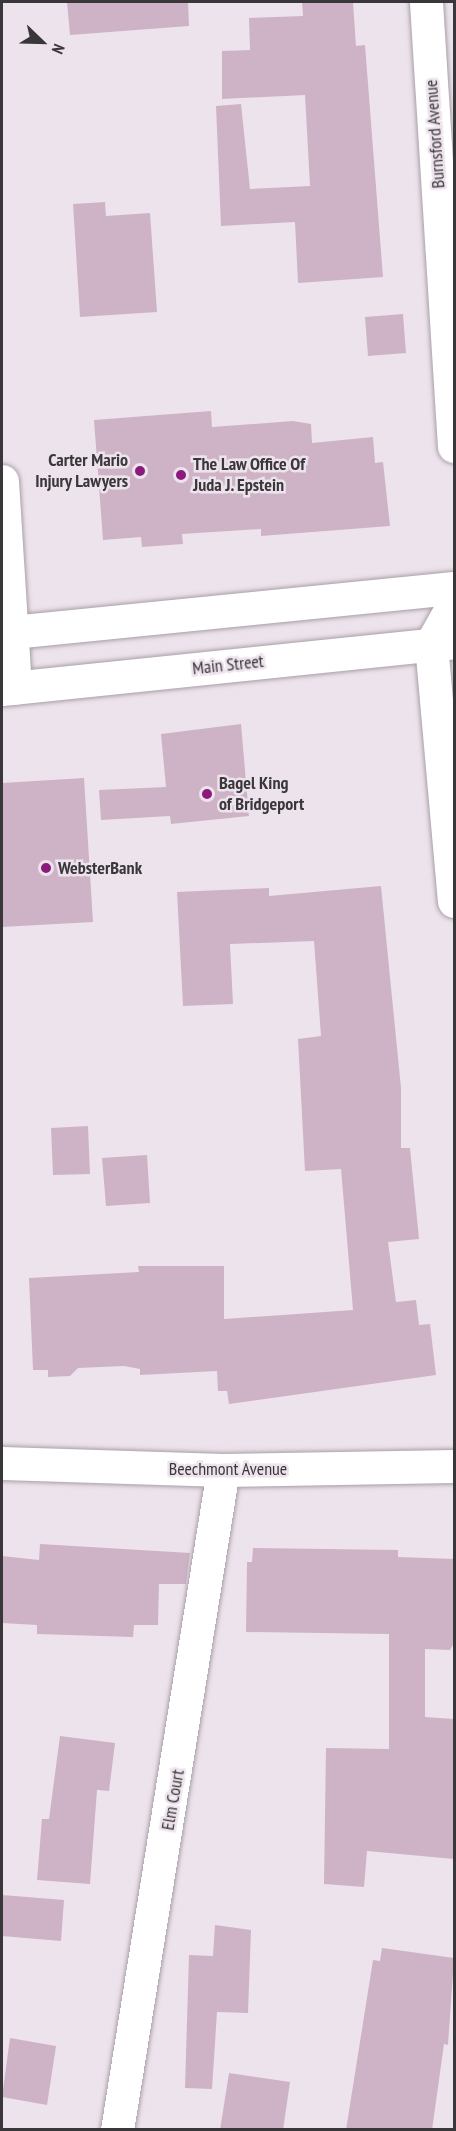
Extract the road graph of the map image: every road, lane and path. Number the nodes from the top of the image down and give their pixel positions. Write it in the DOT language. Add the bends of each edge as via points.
graph roads {
  1 [pos="426,2"];
  2 [pos="454,446"];
  3 [pos="2,481"];
  4 [pos="454,588"];
  5 [pos="454,603"];
  6 [pos="6,633"];
  7 [pos="443,643"];
  8 [pos="8,688"];
  9 [pos="454,901"];
  10 [pos="2,1463"];
  11 [pos="454,1466"];
  12 [pos="223,1470"];
  13 [pos="117,2130"];
  1 -- 2 [label="street, Burnsford Avenue"];
  3 -- 6 [label="street"];
  4 -- 6 [label="street"];
  5 -- 7 [label="street"];
  6 -- 8 [label="street"];
  7 -- 8 [label="street, Main Street"];
  7 -- 9 [label="street"];
  10 -- 12 [label="street, Beechmont Avenue"];
  11 -- 12 [label="street, Beechmont Avenue"];
  12 -- 13 [label="street, Elm Court"];
}
